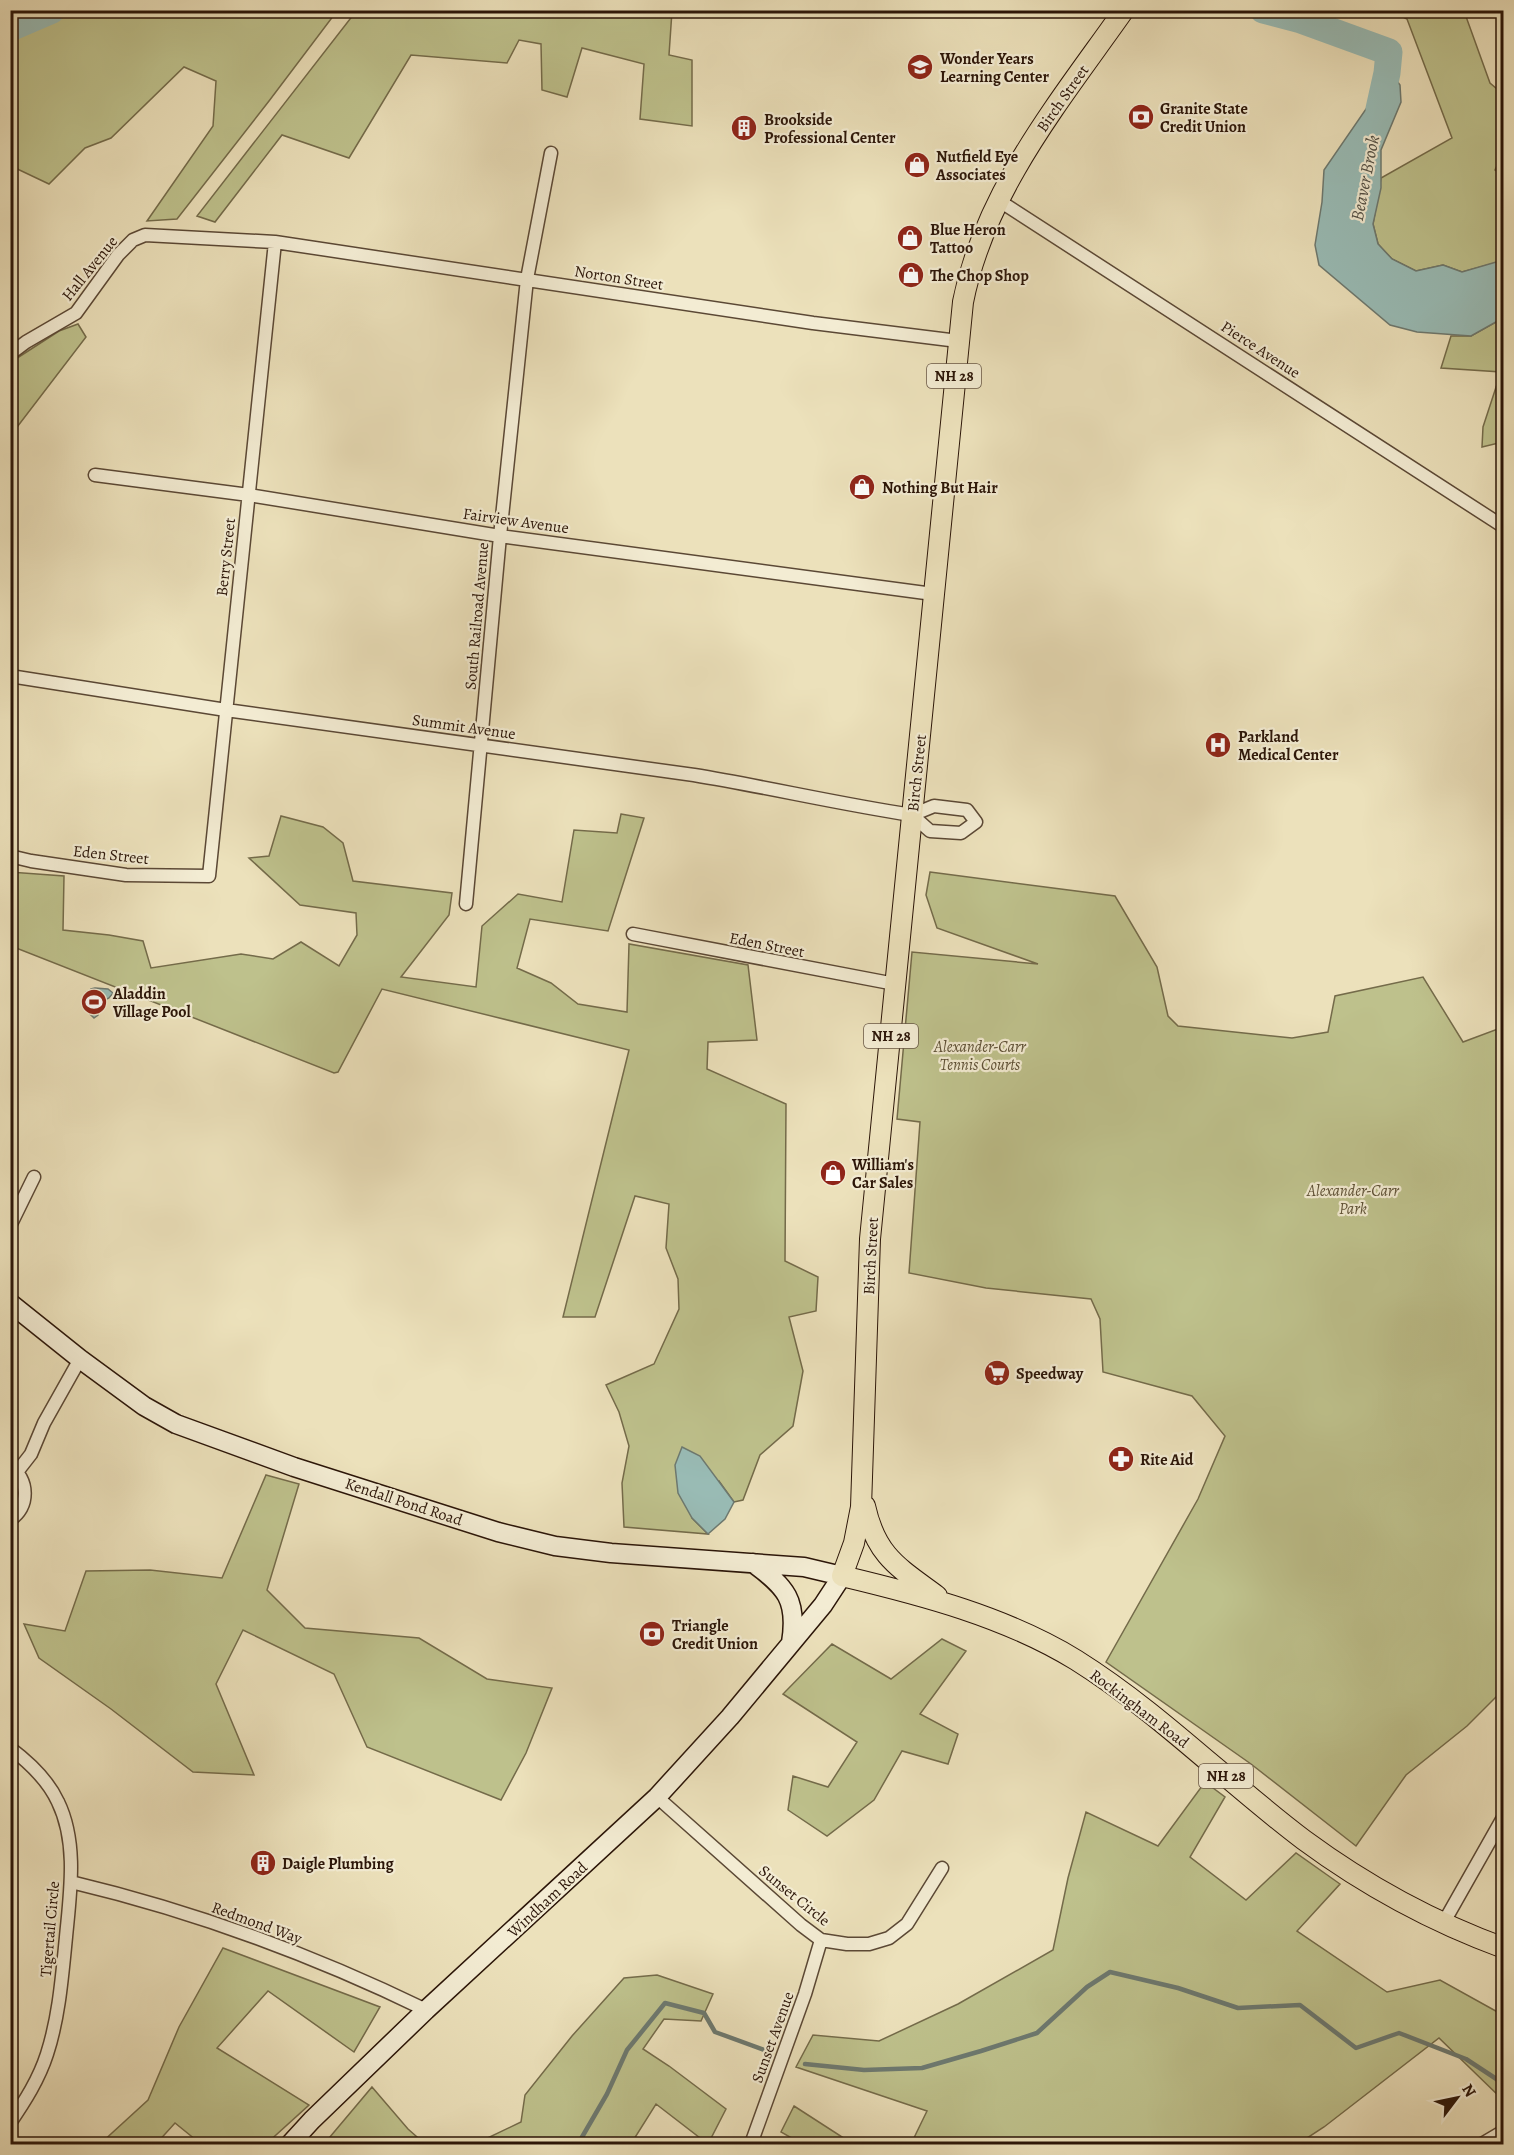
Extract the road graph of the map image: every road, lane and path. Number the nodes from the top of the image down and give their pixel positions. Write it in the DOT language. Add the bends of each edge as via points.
graph roads {
  1 [pos="1124,10"];
  2 [pos="551,153"];
  3 [pos="998,200"];
  4 [pos="275,242"];
  5 [pos="527,279"];
  6 [pos="958,341"];
  7 [pos="10,354"];
  8 [pos="95,475"];
  9 [pos="249,495"];
  10 [pos="1503,528"];
  11 [pos="500,536"];
  12 [pos="933,594"];
  13 [pos="10,676"];
  14 [pos="226,710"];
  15 [pos="481,744"];
  16 [pos="912,815"];
  17 [pos="10,856"];
  18 [pos="209,876"];
  19 [pos="466,904"];
  20 [pos="633,934"];
  21 [pos="895,984"];
  22 [pos="34,1177"];
  23 [pos="10,1226"];
  24 [pos="10,1303"];
  25 [pos="80,1359"];
  26 [pos="14,1469"];
  27 [pos="862,1492"];
  28 [pos="10,1520"];
  29 [pos="753,1563"];
  30 [pos="842,1576"];
  31 [pos="949,1605"];
  32 [pos="791,1643"];
  33 [pos="10,1748"];
  34 [pos="657,1797"];
  35 [pos="1503,1816"];
  36 [pos="942,1868"];
  37 [pos="71,1882"];
  38 [pos="1444,1922"];
  39 [pos="821,1940"];
  40 [pos="1503,1948"];
  41 [pos="426,2010"];
  42 [pos="10,2122"];
  43 [pos="1503,2131"];
  44 [pos="290,2145"];
  45 [pos="751,2145"];
  46 [pos="1482,2145"];
  1 -- 3 [label="main road, Birch Street / NH 28" via="1042,126"];
  2 -- 5 [label="street, South Railroad Avenue"];
  3 -- 6 [label="main road, Birch Street / NH 28" via="968,279"];
  3 -- 10 [label="street, Pierce Avenue"];
  4 -- 5 [label="street, Norton Street"];
  4 -- 7 [label="street, Hall Avenue" via="163,235 133,240 76,313"];
  4 -- 9 [label="street, Berry Street"];
  5 -- 6 [label="street, Norton Street"];
  5 -- 11 [label="street, South Railroad Avenue"];
  6 -- 12 [label="main road, Birch Street / NH 28"];
  8 -- 9 [label="street, Fairview Avenue"];
  9 -- 11 [label="street, Fairview Avenue"];
  9 -- 14 [label="street, Berry Street"];
  11 -- 12 [label="street, Fairview Avenue"];
  11 -- 15 [label="street, South Railroad Avenue"];
  12 -- 16 [label="main road, Birch Street / NH 28"];
  13 -- 14 [label="street, Summit Avenue"];
  14 -- 15 [label="street, Summit Avenue"];
  14 -- 18 [label="street, Berry Street"];
  15 -- 16 [label="street, Summit Avenue" via="761,786"];
  15 -- 19 [label="street, South Railroad Avenue"];
  16 -- 21 [label="main road, Birch Street / NH 28"];
  17 -- 18 [label="street, Eden Street" via="126,875"];
  20 -- 21 [label="street, Eden Street"];
  21 -- 27 [label="main road, Birch Street / NH 28" via="870,1239"];
  22 -- 23 [label="street"];
  24 -- 25 [label="street, Kendall Pond Road"];
  25 -- 26 [label="street" via="31,1454"];
  25 -- 29 [label="street, Kendall Pond Road" via="144,1406 176,1424 478,1526 584,1550"];
  26 -- 28 [label="street" via="24,1485 25,1499"];
  27 -- 30 [label="main road, Birch Street / NH 28" via="860,1525"];
  27 -- 31 [label="main road, NH 28" via="870,1526 883,1552"];
  29 -- 30 [label="street, Kendall Pond Road" via="804,1567"];
  29 -- 32 [label="street" via="778,1583 790,1601"];
  30 -- 31 [label="main road, Rockingham Road / NH 28"];
  30 -- 32 [label="street, Windham Road"];
  31 -- 38 [label="main road, Rockingham Road / NH 28" via="1037,1639 1076,1661 1176,1732 1306,1841 1357,1876"];
  32 -- 34 [label="street, Windham Road"];
  33 -- 37 [label="street, Tigertail Circle" via="39,1773 59,1803 68,1838"];
  34 -- 39 [label="street, Sunset Circle"];
  34 -- 41 [label="street, Windham Road"];
  35 -- 38 [label="street"];
  36 -- 39 [label="street, Sunset Circle" via="907,1924 889,1938 869,1944"];
  37 -- 41 [label="street, Redmond Way" via="152,1903 277,1946 362,1979"];
  37 -- 42 [label="street, Tigertail Circle" via="62,1980 52,2036 40,2073"];
  38 -- 40 [label="main road, Rockingham Road / NH 28"];
  39 -- 45 [label="street, Sunset Avenue"];
  41 -- 44 [label="street, Windham Road"];
  43 -- 46 [label="street"];
}
